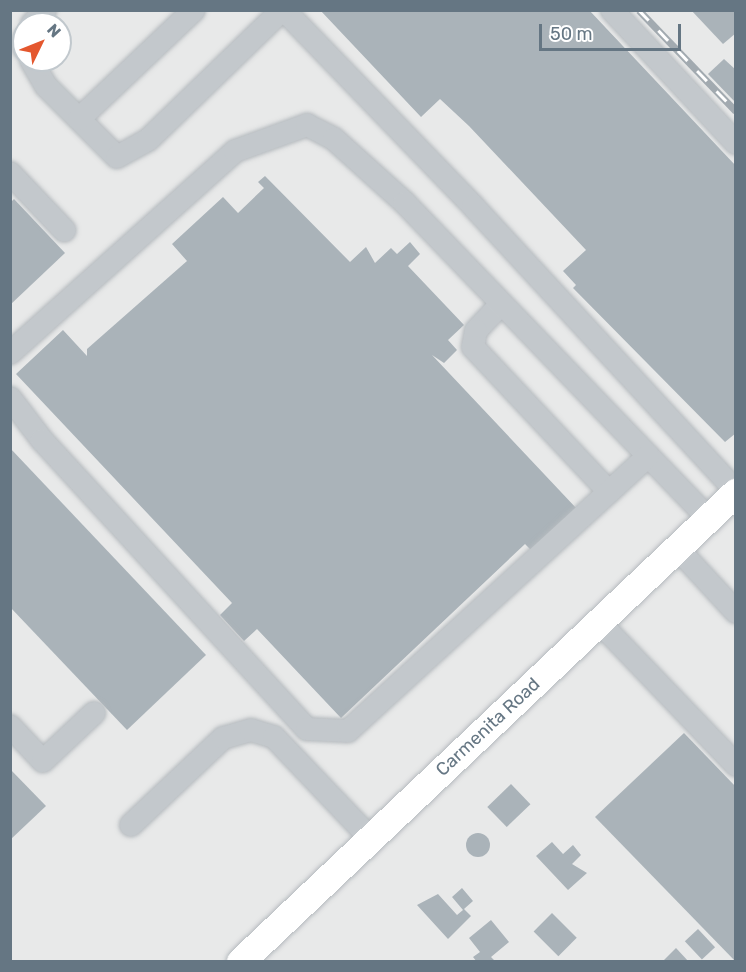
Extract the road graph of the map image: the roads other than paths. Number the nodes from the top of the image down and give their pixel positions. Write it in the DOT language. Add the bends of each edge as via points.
graph roads {
  1 [pos="194,10"];
  2 [pos="283,10"];
  3 [pos="612,10"];
  4 [pos="38,72"];
  5 [pos="79,119"];
  6 [pos="735,143"];
  7 [pos="10,173"];
  8 [pos="64,230"];
  9 [pos="501,304"];
  10 [pos="10,353"];
  11 [pos="10,398"];
  12 [pos="648,456"];
  13 [pos="735,491"];
  14 [pos="609,492"];
  15 [pos="708,518"];
  16 [pos="677,548"];
  17 [pos="735,612"];
  18 [pos="599,622"];
  19 [pos="94,713"];
  20 [pos="10,726"];
  21 [pos="735,765"];
  22 [pos="131,825"];
  23 [pos="370,839"];
  24 [pos="241,962"];
  1 -- 5 [label="lane"];
  2 -- 5 [label="lane" via="127,154 117,157"];
  2 -- 13 [label="lane" via="473,206"];
  3 -- 6 [label="lane"];
  4 -- 5 [label="lane" via="46,86"];
  7 -- 8 [label="lane"];
  9 -- 10 [label="lane" via="405,203 334,139 307,125 235,151"];
  9 -- 12 [label="lane"];
  9 -- 14 [label="lane" via="476,331 473,347"];
  11 -- 14 [label="lane" via="42,440 307,729 348,731"];
  12 -- 14 [label="lane"];
  12 -- 15 [label="lane"];
  13 -- 15 [label="main road, Carmenita Road"];
  15 -- 16 [label="main road, Carmenita Road"];
  16 -- 17 [label="lane"];
  16 -- 18 [label="main road, Carmenita Road"];
  18 -- 21 [label="lane"];
  18 -- 23 [label="main road, Carmenita Road"];
  19 -- 20 [label="lane" via="43,761"];
  22 -- 23 [label="lane" via="223,738 251,730 274,737"];
  23 -- 24 [label="main road, Carmenita Road"];
}
